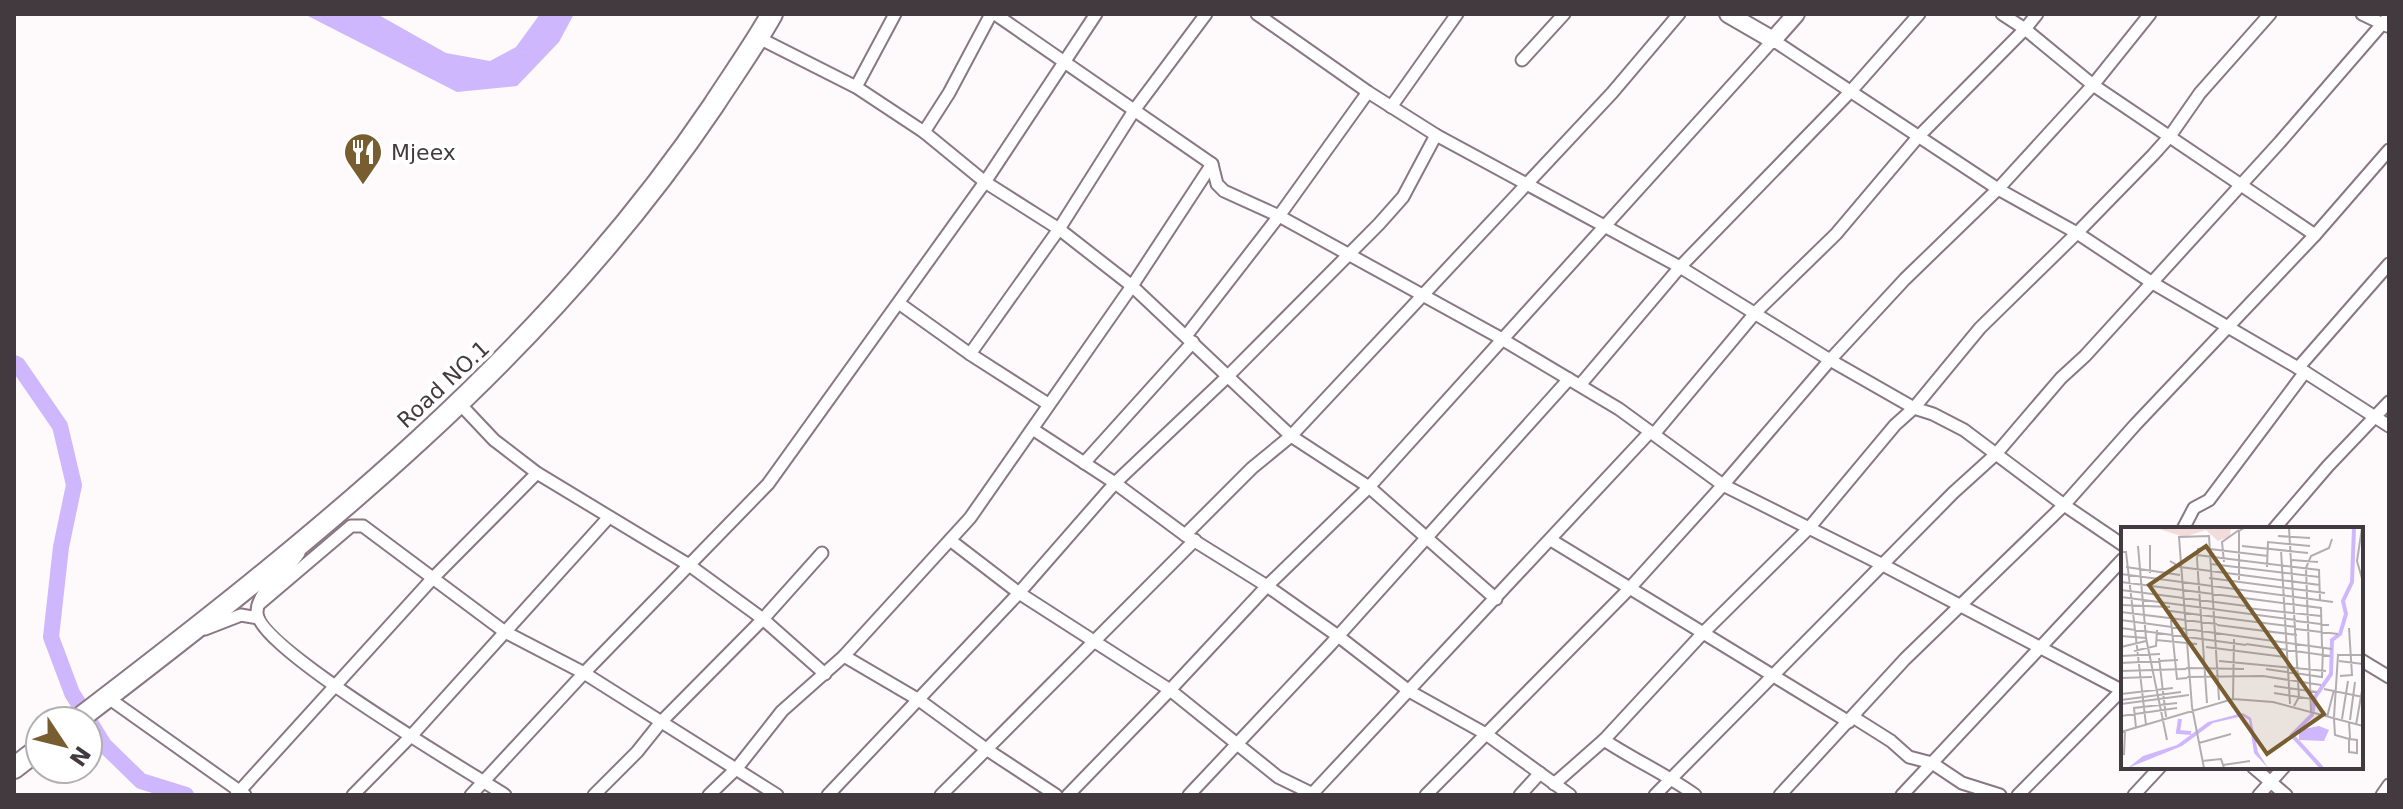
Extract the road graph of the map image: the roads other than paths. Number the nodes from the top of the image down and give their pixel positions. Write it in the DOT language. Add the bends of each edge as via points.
graph roads {
  1 [pos="772,14"];
  2 [pos="895,14"];
  3 [pos="993,14"];
  4 [pos="1096,14"];
  5 [pos="1206,14"];
  6 [pos="1257,14"];
  7 [pos="1457,14"];
  8 [pos="1564,14"];
  9 [pos="1679,14"];
  10 [pos="1728,14"];
  11 [pos="1796,14"];
  12 [pos="1919,14"];
  13 [pos="2002,14"];
  14 [pos="2037,14"];
  15 [pos="2150,14"];
  16 [pos="2362,14"];
  17 [pos="2261,16"];
  18 [pos="2387,22"];
  19 [pos="2025,29"];
  20 [pos="759,38"];
  21 [pos="1773,40"];
  22 [pos="1522,60"];
  23 [pos="1064,62"];
  24 [pos="2093,85"];
  25 [pos="856,87"];
  26 [pos="1851,91"];
  27 [pos="1368,92"];
  28 [pos="1391,107"];
  29 [pos="1135,109"];
  30 [pos="924,132"];
  31 [pos="1436,135"];
  32 [pos="2170,136"];
  33 [pos="1918,137"];
  34 [pos="2389,150"];
  35 [pos="1212,164"];
  36 [pos="985,182"];
  37 [pos="2240,183"];
  38 [pos="1525,184"];
  39 [pos="1998,189"];
  40 [pos="1279,216"];
  41 [pos="1602,226"];
  42 [pos="1059,229"];
  43 [pos="2077,233"];
  44 [pos="2315,235"];
  45 [pos="1349,254"];
  46 [pos="2389,264"];
  47 [pos="1680,267"];
  48 [pos="2151,282"];
  49 [pos="1132,286"];
  50 [pos="1424,296"];
  51 [pos="900,304"];
  52 [pos="1756,312"];
  53 [pos="2227,328"];
  54 [pos="1190,339"];
  55 [pos="1502,339"];
  56 [pos="970,354"];
  57 [pos="1830,360"];
  58 [pos="2301,370"];
  59 [pos="1228,376"];
  60 [pos="1574,382"];
  61 [pos="2389,402"];
  62 [pos="460,404"];
  63 [pos="1048,404"];
  64 [pos="1914,408"];
  65 [pos="2374,416"];
  66 [pos="2389,426"];
  67 [pos="1034,430"];
  68 [pos="1652,433"];
  69 [pos="1291,436"];
  70 [pos="1996,454"];
  71 [pos="1084,463"];
  72 [pos="537,473"];
  73 [pos="1115,483"];
  74 [pos="1723,485"];
  75 [pos="1369,487"];
  76 [pos="2064,505"];
  77 [pos="609,517"];
  78 [pos="2184,527"];
  79 [pos="2276,527"];
  80 [pos="1809,528"];
  81 [pos="1190,537"];
  82 [pos="1427,537"];
  83 [pos="306,538"];
  84 [pos="950,540"];
  85 [pos="1551,540"];
  86 [pos="2121,544"];
  87 [pos="822,553"];
  88 [pos="2121,561"];
  89 [pos="689,565"];
  90 [pos="1883,565"];
  91 [pos="433,578"];
  92 [pos="1267,586"];
  93 [pos="1629,589"];
  94 [pos="1019,593"];
  95 [pos="1496,599"];
  96 [pos="258,605"];
  97 [pos="1961,606"];
  98 [pos="258,618"];
  99 [pos="763,619"];
  100 [pos="505,632"];
  101 [pos="1703,633"];
  102 [pos="1338,636"];
  103 [pos="180,640"];
  104 [pos="1093,643"];
  105 [pos="2041,647"];
  106 [pos="844,656"];
  107 [pos="2364,666"];
  108 [pos="584,673"];
  109 [pos="825,674"];
  110 [pos="1774,676"];
  111 [pos="2389,677"];
  112 [pos="335,686"];
  113 [pos="2121,689"];
  114 [pos="1170,690"];
  115 [pos="1409,691"];
  116 [pos="2121,692"];
  117 [pos="107,697"];
  118 [pos="919,700"];
  119 [pos="97,705"];
  120 [pos="1851,720"];
  121 [pos="661,722"];
  122 [pos="1486,734"];
  123 [pos="412,735"];
  124 [pos="1604,740"];
  125 [pos="1237,746"];
  126 [pos="986,749"];
  127 [pos="1932,763"];
  128 [pos="737,768"];
  129 [pos="2158,769"];
  130 [pos="2256,769"];
  131 [pos="2282,769"];
  132 [pos="1540,773"];
  133 [pos="1671,777"];
  134 [pos="484,781"];
  135 [pos="2272,781"];
  136 [pos="1554,784"];
  137 [pos="2389,785"];
  138 [pos="240,794"];
  139 [pos="353,795"];
  140 [pos="471,795"];
  141 [pos="505,795"];
  142 [pos="594,795"];
  143 [pos="709,795"];
  144 [pos="777,795"];
  145 [pos="828,795"];
  146 [pos="941,795"];
  147 [pos="1056,795"];
  148 [pos="1068,795"];
  149 [pos="1189,795"];
  150 [pos="1313,795"];
  151 [pos="1426,795"];
  152 [pos="1520,795"];
  153 [pos="1570,795"];
  154 [pos="1655,795"];
  155 [pos="1695,795"];
  156 [pos="1780,795"];
  157 [pos="1902,795"];
  158 [pos="2000,795"];
  159 [pos="2018,795"];
  160 [pos="2134,795"];
  161 [pos="2259,795"];
  162 [pos="2286,795"];
  163 [pos="2382,795"];
  1 -- 20 [label="highway, Road NO.1"];
  2 -- 25 [label="street"];
  3 -- 23 [label="street"];
  3 -- 30 [label="street"];
  4 -- 23 [label="street"];
  5 -- 29 [label="street"];
  6 -- 27 [label="street"];
  7 -- 28 [label="street"];
  8 -- 22 [label="street"];
  9 -- 38 [label="street"];
  10 -- 21 [label="street"];
  11 -- 21 [label="street"];
  12 -- 26 [label="street"];
  13 -- 19 [label="street"];
  14 -- 19 [label="street"];
  15 -- 24 [label="street"];
  16 -- 18 [label="street"];
  17 -- 32 [label="street"];
  18 -- 37 [label="street"];
  19 -- 24 [label="street"];
  19 -- 33 [label="street"];
  20 -- 25 [label="street"];
  20 -- 62 [label="highway, Road NO.1" via="611,243"];
  21 -- 26 [label="street"];
  21 -- 41 [label="street"];
  23 -- 29 [label="street"];
  23 -- 36 [label="street"];
  24 -- 32 [label="street"];
  24 -- 39 [label="street"];
  25 -- 30 [label="street"];
  26 -- 33 [label="street"];
  26 -- 47 [label="street"];
  27 -- 28 [label="street"];
  27 -- 40 [label="street"];
  28 -- 31 [label="street"];
  29 -- 35 [label="street"];
  29 -- 42 [label="street"];
  30 -- 36 [label="street"];
  31 -- 38 [label="street"];
  31 -- 45 [label="street" via="1403,197"];
  32 -- 37 [label="street"];
  32 -- 43 [label="street"];
  33 -- 39 [label="street"];
  33 -- 52 [label="street" via="1836,234"];
  34 -- 44 [label="street"];
  35 -- 40 [label="street" via="1224,191"];
  35 -- 49 [label="street"];
  36 -- 42 [label="street"];
  36 -- 51 [label="street"];
  37 -- 44 [label="street"];
  37 -- 48 [label="street"];
  38 -- 41 [label="street"];
  38 -- 50 [label="street"];
  39 -- 43 [label="street"];
  39 -- 57 [label="street"];
  40 -- 45 [label="street"];
  40 -- 54 [label="street"];
  41 -- 47 [label="street"];
  41 -- 55 [label="street"];
  42 -- 49 [label="street"];
  42 -- 56 [label="street"];
  43 -- 48 [label="street"];
  43 -- 64 [label="street" via="1980,328"];
  44 -- 53 [label="street"];
  45 -- 50 [label="street"];
  45 -- 59 [label="street"];
  46 -- 58 [label="street"];
  47 -- 52 [label="street"];
  47 -- 60 [label="street"];
  48 -- 53 [label="street"];
  48 -- 70 [label="street"];
  49 -- 54 [label="street"];
  49 -- 63 [label="street"];
  50 -- 55 [label="street"];
  50 -- 69 [label="street"];
  51 -- 56 [label="street"];
  51 -- 89 [label="street" via="768,484"];
  52 -- 57 [label="street"];
  52 -- 68 [label="street"];
  53 -- 58 [label="street"];
  53 -- 76 [label="street"];
  54 -- 59 [label="street"];
  54 -- 71 [label="street"];
  55 -- 60 [label="street"];
  55 -- 75 [label="street"];
  56 -- 63 [label="street"];
  57 -- 64 [label="street"];
  57 -- 74 [label="street"];
  58 -- 65 [label="street"];
  58 -- 78 [label="street"];
  59 -- 69 [label="street"];
  59 -- 73 [label="street"];
  60 -- 68 [label="street"];
  60 -- 82 [label="street"];
  61 -- 65 [label="street"];
  62 -- 72 [label="street" via="494,440"];
  62 -- 83 [label="highway, Road NO.1"];
  63 -- 67 [label="street"];
  64 -- 70 [label="street" via="1964,430"];
  64 -- 80 [label="street"];
  65 -- 66 [label="street"];
  65 -- 79 [label="street"];
  67 -- 71 [label="street"];
  67 -- 84 [label="street"];
  68 -- 74 [label="street"];
  68 -- 85 [label="street"];
  69 -- 75 [label="street"];
  69 -- 81 [label="street" via="1252,468"];
  70 -- 76 [label="street"];
  70 -- 90 [label="street"];
  71 -- 73 [label="street"];
  72 -- 77 [label="street"];
  72 -- 91 [label="street"];
  73 -- 81 [label="street"];
  73 -- 94 [label="street"];
  74 -- 80 [label="street"];
  74 -- 93 [label="street"];
  75 -- 82 [label="street"];
  75 -- 92 [label="street"];
  76 -- 86 [label="street"];
  76 -- 97 [label="street"];
  77 -- 89 [label="street"];
  77 -- 100 [label="street"];
  80 -- 90 [label="street"];
  80 -- 101 [label="street"];
  81 -- 92 [label="street"];
  81 -- 104 [label="street"];
  82 -- 95 [label="street"];
  82 -- 102 [label="street"];
  83 -- 96 [label="street"];
  83 -- 103 [label="highway, Road NO.1"];
  84 -- 94 [label="street"];
  84 -- 106 [label="street"];
  85 -- 93 [label="street"];
  85 -- 95 [label="street"];
  87 -- 99 [label="street"];
  88 -- 105 [label="street"];
  89 -- 99 [label="street"];
  89 -- 108 [label="street"];
  90 -- 97 [label="street"];
  90 -- 110 [label="street"];
  91 -- 96 [label="street" via="357,525"];
  91 -- 100 [label="street"];
  91 -- 112 [label="street"];
  92 -- 102 [label="street"];
  92 -- 114 [label="street"];
  93 -- 101 [label="street"];
  93 -- 122 [label="street"];
  94 -- 104 [label="street"];
  94 -- 118 [label="street"];
  95 -- 115 [label="street"];
  96 -- 98 [label="street"];
  97 -- 105 [label="street"];
  97 -- 120 [label="street"];
  98 -- 103 [label="street" via="235,617"];
  98 -- 112 [label="street" via="268,634"];
  99 -- 109 [label="street"];
  99 -- 121 [label="street"];
  100 -- 108 [label="street"];
  100 -- 123 [label="street"];
  101 -- 110 [label="street"];
  101 -- 124 [label="street"];
  102 -- 115 [label="street"];
  102 -- 125 [label="street"];
  103 -- 117 [label="highway, Road NO.1"];
  104 -- 114 [label="street"];
  104 -- 126 [label="street"];
  105 -- 113 [label="street"];
  105 -- 127 [label="street"];
  106 -- 109 [label="street"];
  106 -- 118 [label="street"];
  107 -- 111 [label="street"];
  108 -- 121 [label="street"];
  108 -- 134 [label="street"];
  109 -- 128 [label="street" via="782,711"];
  110 -- 120 [label="street"];
  110 -- 133 [label="street"];
  112 -- 123 [label="street"];
  112 -- 138 [label="street"];
  114 -- 125 [label="street"];
  114 -- 148 [label="street"];
  115 -- 122 [label="street"];
  115 -- 150 [label="street"];
  116 -- 159 [label="street"];
  117 -- 119 [label="highway, Road NO.1"];
  117 -- 138 [label="street"];
  118 -- 126 [label="street"];
  118 -- 145 [label="street"];
  120 -- 127 [label="street" via="1909,757"];
  120 -- 156 [label="street"];
  121 -- 128 [label="street"];
  121 -- 142 [label="street"];
  122 -- 132 [label="street"];
  122 -- 151 [label="street"];
  123 -- 134 [label="street"];
  123 -- 139 [label="street"];
  124 -- 133 [label="street"];
  124 -- 136 [label="street"];
  125 -- 149 [label="street"];
  125 -- 150 [label="street"];
  126 -- 146 [label="street"];
  126 -- 147 [label="street"];
  127 -- 157 [label="street"];
  127 -- 158 [label="street" via="1962,783"];
  128 -- 143 [label="street"];
  128 -- 144 [label="street"];
  129 -- 160 [label="street"];
  130 -- 135 [label="street"];
  131 -- 135 [label="street"];
  132 -- 136 [label="street"];
  132 -- 152 [label="street"];
  133 -- 154 [label="street"];
  133 -- 155 [label="street"];
  134 -- 140 [label="street"];
  134 -- 141 [label="street"];
  135 -- 161 [label="street"];
  135 -- 162 [label="street"];
  136 -- 153 [label="street"];
  137 -- 163 [label="street"];
}
